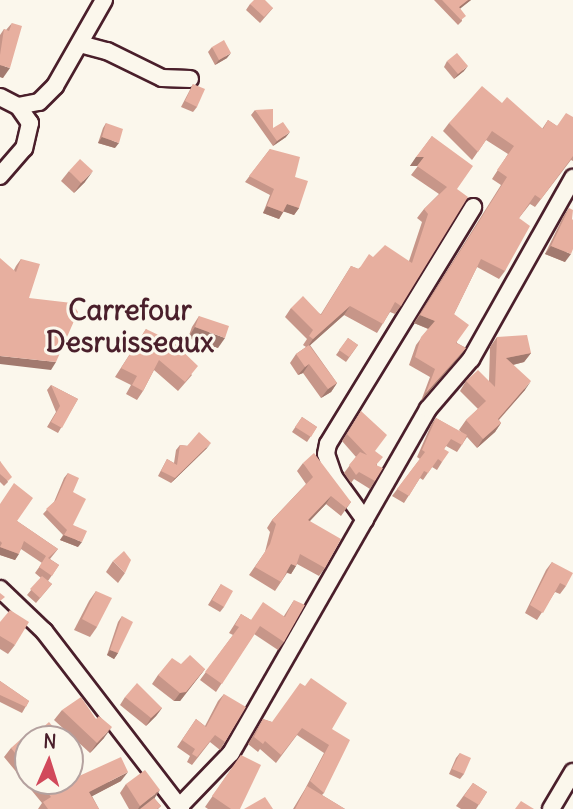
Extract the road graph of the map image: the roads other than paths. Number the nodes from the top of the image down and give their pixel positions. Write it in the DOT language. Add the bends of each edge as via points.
graph roads {
  1 [pos="104,0"];
  2 [pos="80,44"];
  3 [pos="190,79"];
  4 [pos="0,97"];
  5 [pos="18,106"];
  6 [pos="0,176"];
  7 [pos="573,178"];
  8 [pos="472,208"];
  9 [pos="365,520"];
  10 [pos="0,589"];
  11 [pos="573,772"];
  12 [pos="180,808"];
  13 [pos="551,809"];
  1 -- 2 [label="street"];
  2 -- 3 [label="street" via="107,51 162,78"];
  2 -- 5 [label="street" via="47,95"];
  4 -- 5 [label="street"];
  5 -- 6 [label="street" via="30,123 28,139"];
  7 -- 9 [label="street" via="471,359 428,409"];
  8 -- 9 [label="street" via="328,444 326,454 334,477"];
  9 -- 12 [label="street" via="231,753"];
  10 -- 12 [label="street" via="44,631"];
  11 -- 13 [label="street"];
}
